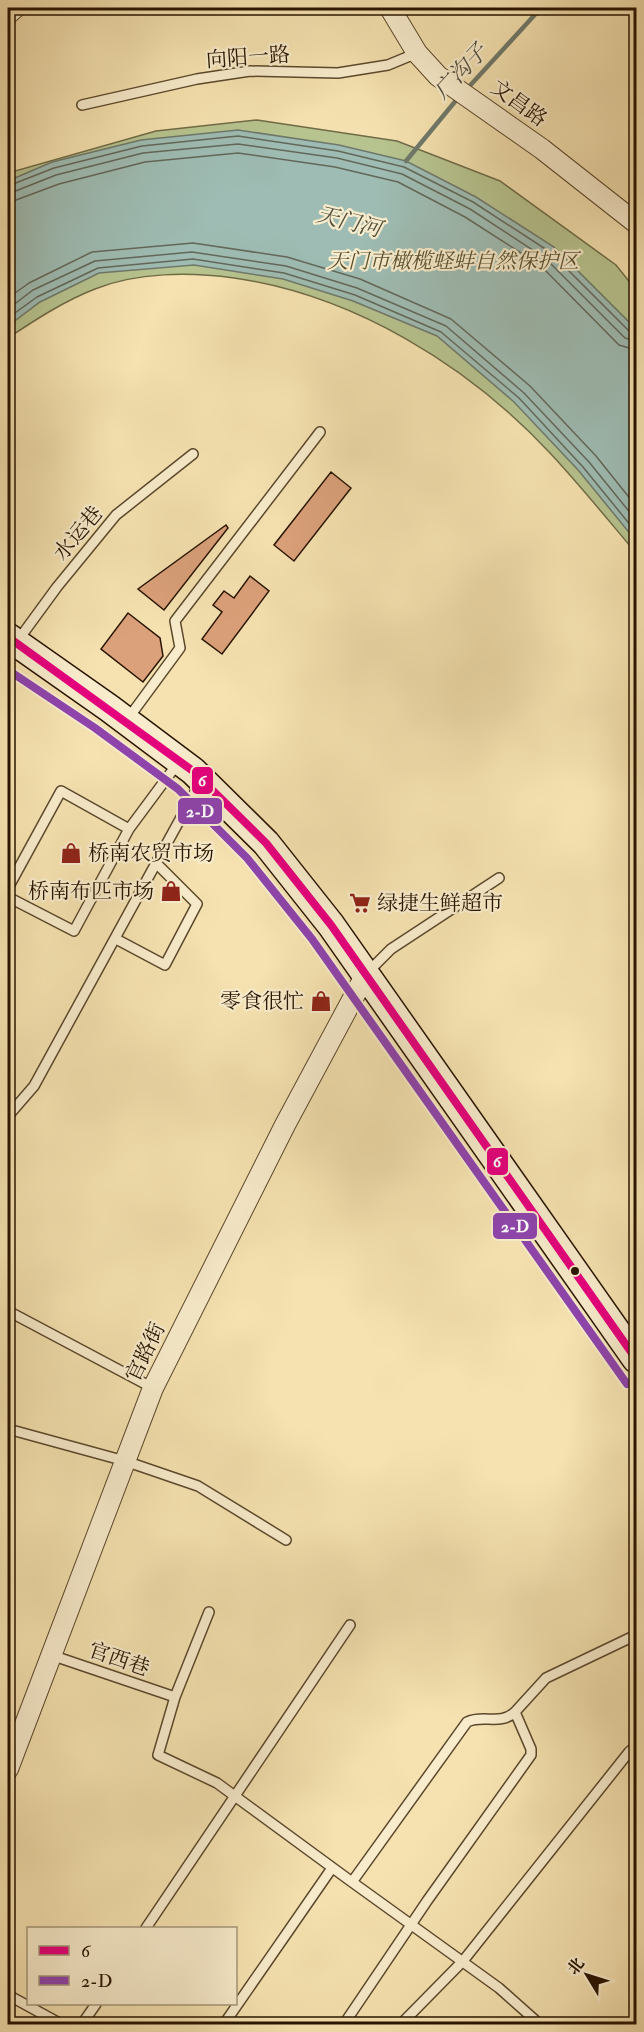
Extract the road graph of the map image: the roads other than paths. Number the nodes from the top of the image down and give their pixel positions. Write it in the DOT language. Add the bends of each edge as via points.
graph roads {
  1 [pos="15,8"];
  2 [pos="397,10"];
  3 [pos="8,14"];
  4 [pos="417,53"];
  5 [pos="82,105"];
  6 [pos="636,223"];
  7 [pos="320,432"];
  8 [pos="193,454"];
  9 [pos="9,648"];
  10 [pos="123,726"];
  11 [pos="172,771"];
  12 [pos="199,785"];
  13 [pos="129,829"];
  14 [pos="156,863"];
  15 [pos="499,878"];
  16 [pos="8,888"];
  17 [pos="8,897"];
  18 [pos="116,939"];
  19 [pos="362,981"];
  20 [pos="8,1116"];
  21 [pos="8,1311"];
  22 [pos="634,1350"];
  23 [pos="636,1378"];
  24 [pos="153,1388"];
  25 [pos="8,1429"];
  26 [pos="125,1461"];
  27 [pos="286,1540"];
  28 [pos="209,1612"];
  29 [pos="350,1625"];
  30 [pos="636,1635"];
  31 [pos="51,1655"];
  32 [pos="175,1697"];
  33 [pos="515,1712"];
  34 [pos="13,1736"];
  35 [pos="636,1746"];
  36 [pos="8,1769"];
  37 [pos="235,1796"];
  38 [pos="333,1868"];
  39 [pos="352,1882"];
  40 [pos="412,1924"];
  41 [pos="147,1927"];
  42 [pos="463,1961"];
  43 [pos="8,1995"];
  44 [pos="95,2005"];
  45 [pos="535,2023"];
  46 [pos="61,2025"];
  47 [pos="82,2025"];
  48 [pos="224,2025"];
  49 [pos="344,2025"];
  50 [pos="401,2025"];
  1 -- 3 [label="street"];
  2 -- 4 [label="street, 文昌路"];
  4 -- 5 [label="lane, 向阳一路" via="388,65 338,73 250,71 197,79"];
  4 -- 6 [label="street, 文昌路" via="438,76 481,104"];
  7 -- 10 [label="lane" via="176,621 180,648"];
  8 -- 9 [label="lane, 水运巷" via="116,515"];
  9 -- 10 [label="main road"];
  10 -- 11 [label="main road"];
  10 -- 12 [label="main road"];
  11 -- 12 [label="main road"];
  11 -- 13 [label="lane"];
  12 -- 14 [label="lane"];
  12 -- 19 [label="main road" via="242,817 286,867"];
  13 -- 16 [label="lane" via="61,791"];
  13 -- 17 [label="lane" via="74,931"];
  14 -- 18 [label="lane"];
  14 -- 18 [label="lane" via="197,904 165,965"];
  15 -- 19 [label="lane" via="391,949"];
  18 -- 20 [label="lane" via="34,1086"];
  19 -- 22 [label="main road"];
  19 -- 23 [label="main road"];
  19 -- 24 [label="street, 官路街"];
  21 -- 24 [label="lane"];
  24 -- 26 [label="street, 官路街"];
  25 -- 26 [label="lane"];
  26 -- 27 [label="lane" via="198,1486"];
  26 -- 31 [label="street, 官路街"];
  28 -- 32 [label="lane"];
  29 -- 37 [label="lane"];
  30 -- 33 [label="lane" via="546,1678"];
  31 -- 32 [label="lane, 官西巷"];
  31 -- 34 [label="street, 官路街"];
  32 -- 37 [label="lane" via="158,1755 217,1783"];
  33 -- 39 [label="lane" via="504,1719 479,1718 467,1722"];
  33 -- 40 [label="lane" via="531,1755"];
  34 -- 36 [label="street, 官路街"];
  35 -- 42 [label="lane"];
  37 -- 38 [label="lane"];
  37 -- 41 [label="lane"];
  38 -- 39 [label="lane"];
  38 -- 48 [label="lane"];
  39 -- 40 [label="lane"];
  40 -- 42 [label="lane"];
  40 -- 49 [label="lane"];
  42 -- 45 [label="lane" via="500,1988"];
  42 -- 50 [label="lane"];
  43 -- 46 [label="lane"];
  44 -- 47 [label="lane"];
}
